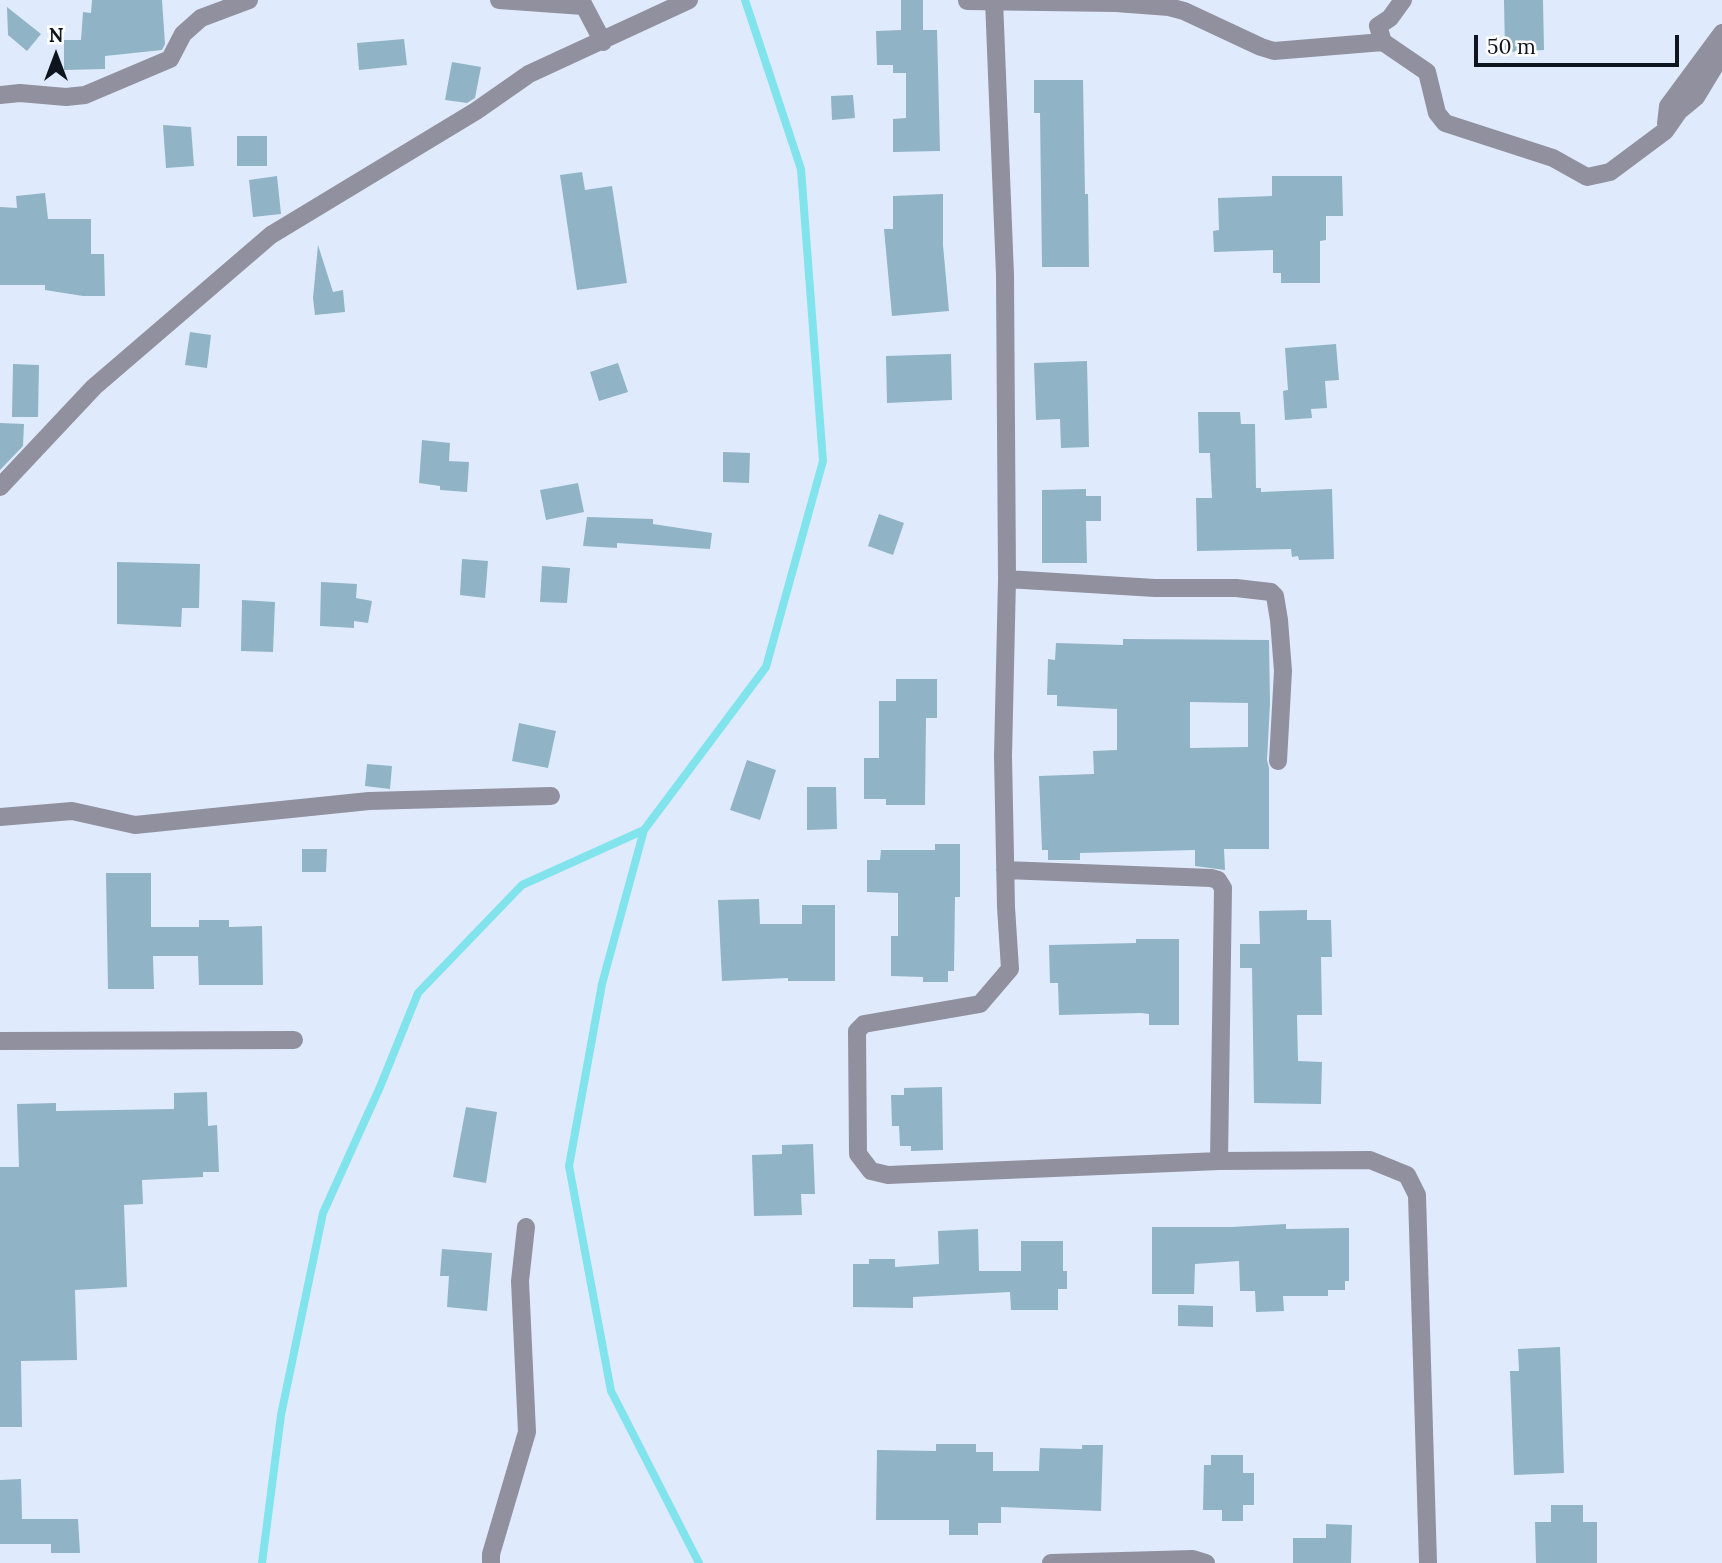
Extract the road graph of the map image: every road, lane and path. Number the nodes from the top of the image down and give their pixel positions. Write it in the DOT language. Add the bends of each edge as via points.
graph roads {
  1 [pos="249,0"];
  2 [pos="499,0"];
  3 [pos="689,0"];
  4 [pos="1403,0"];
  5 [pos="967,1"];
  6 [pos="994,1"];
  7 [pos="582,3"];
  8 [pos="1722,33"];
  9 [pos="603,41"];
  10 [pos="1383,41"];
  11 [pos="1722,54"];
  12 [pos="0,95"];
  13 [pos="1665,131"];
  14 [pos="0,487"];
  15 [pos="1007,579"];
  16 [pos="1278,761"];
  17 [pos="551,796"];
  18 [pos="0,817"];
  19 [pos="1005,870"];
  20 [pos="294,1040"];
  21 [pos="0,1041"];
  22 [pos="1219,1161"];
  23 [pos="526,1227"];
  24 [pos="491,1563"];
  25 [pos="1051,1563"];
  26 [pos="1206,1563"];
  27 [pos="1428,1563"];
  1 -- 12 [label="street" via="201,18 183,34 170,59 85,95"];
  2 -- 7 [label="street"];
  3 -- 9 [label="street"];
  4 -- 10 [label="street" via="1378,26"];
  5 -- 6 [label="street"];
  6 -- 10 [label="street" via="1169,8 1274,51"];
  6 -- 15 [label="street" via="1005,275"];
  7 -- 9 [label="street"];
  8 -- 13 [label="street" via="1668,107"];
  9 -- 14 [label="street" via="529,74 271,236 94,387"];
  10 -- 13 [label="street" via="1427,72 1437,113 1445,123 1553,158 1587,177 1610,172"];
  11 -- 13 [label="street" via="1696,97"];
  15 -- 16 [label="street" via="1271,593 1279,620 1283,671"];
  15 -- 19 [label="street"];
  17 -- 18 [label="street" via="369,800 135,825 72,811"];
  19 -- 22 [label="street" via="1218,880 1223,888"];
  19 -- 22 [label="street" via="1010,969 980,1003 872,1022 858,1031 858,1154 871,1171 888,1175"];
  20 -- 21 [label="street"];
  22 -- 27 [label="street" via="1370,1160 1407,1175 1417,1195"];
  23 -- 24 [label="street" via="520,1281 527,1432"];
  25 -- 26 [label="street" via="1194,1559"];
}
